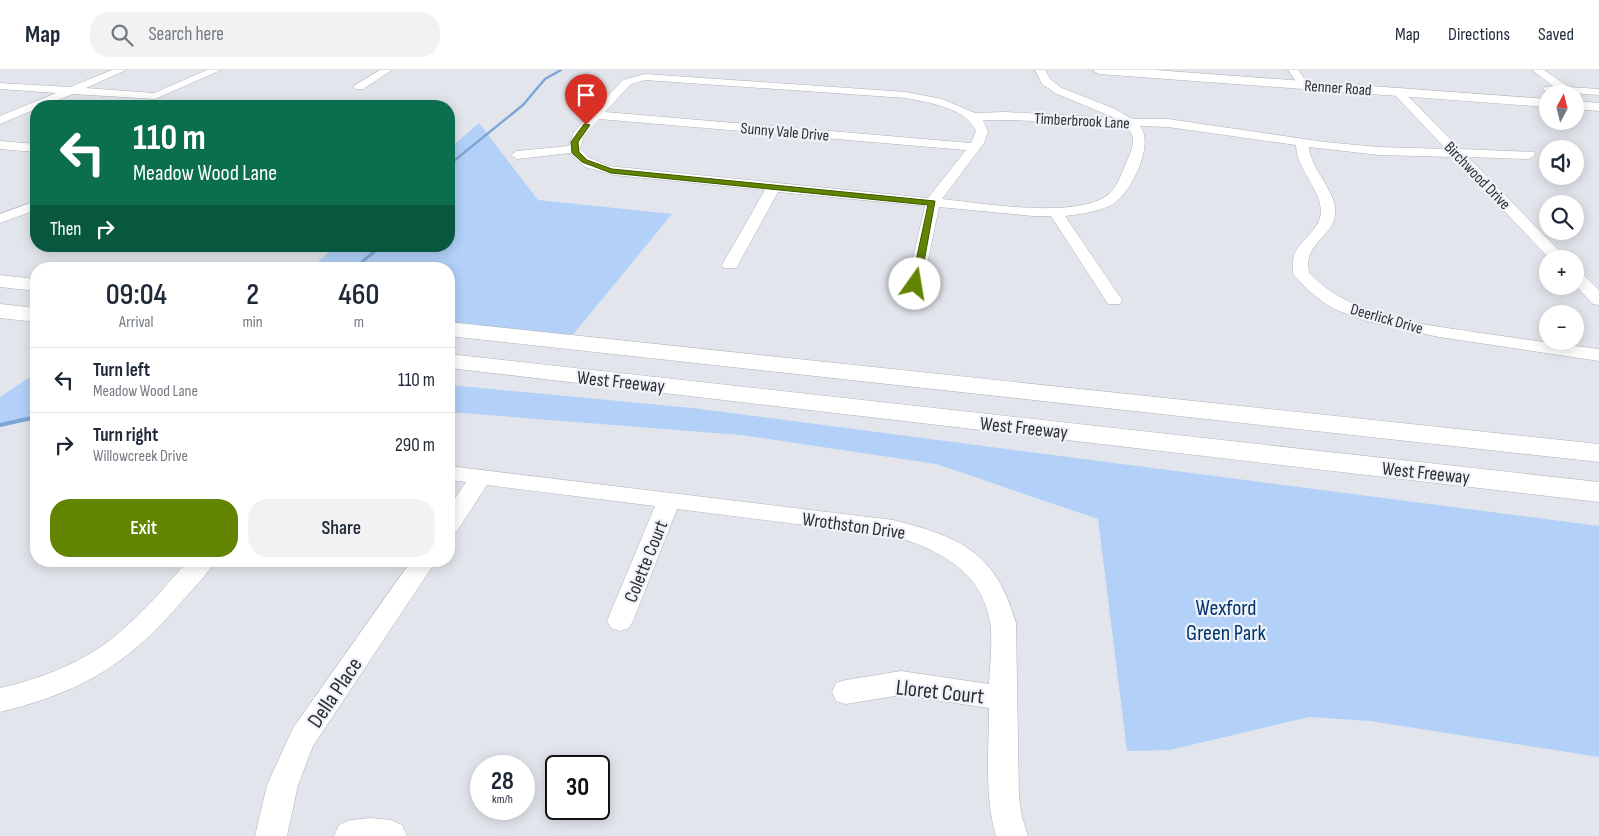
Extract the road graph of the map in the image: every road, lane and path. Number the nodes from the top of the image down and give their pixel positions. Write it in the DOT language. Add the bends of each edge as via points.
graph roads {
  1 [pos="121,70"];
  2 [pos="216,70"];
  3 [pos="387,70"];
  4 [pos="1040,70"];
  5 [pos="1099,70"];
  6 [pos="1293,70"];
  7 [pos="1537,70"];
  8 [pos="1304,85"];
  9 [pos="1559,85"];
  10 [pos="0,86"];
  11 [pos="359,87"];
  12 [pos="71,91"];
  13 [pos="1398,92"];
  14 [pos="1599,92"];
  15 [pos="1539,96"];
  16 [pos="48,100"];
  17 [pos="1584,101"];
  18 [pos="30,107"];
  19 [pos="595,116"];
  20 [pos="974,117"];
  21 [pos="1,119"];
  22 [pos="1129,122"];
  23 [pos="1302,142"];
  24 [pos="0,145"];
  25 [pos="974,147"];
  26 [pos="30,148"];
  27 [pos="574,149"];
  28 [pos="517,154"];
  29 [pos="1458,154"];
  30 [pos="1529,156"];
  31 [pos="773,188"];
  32 [pos="933,203"];
  33 [pos="30,208"];
  34 [pos="1055,212"];
  35 [pos="0,220"];
  36 [pos="1550,250"];
  37 [pos="730,265"];
  38 [pos="0,281"];
  39 [pos="30,284"];
  40 [pos="915,284"];
  41 [pos="1584,284"];
  42 [pos="1114,300"];
  43 [pos="1599,300"];
  44 [pos="0,311"];
  45 [pos="30,314"];
  46 [pos="455,330"];
  47 [pos="1599,354"];
  48 [pos="455,362"];
  49 [pos="1599,454"];
  50 [pos="455,475"];
  51 [pos="481,477"];
  52 [pos="1599,492"];
  53 [pos="669,501"];
  54 [pos="455,515"];
  55 [pos="197,567"];
  56 [pos="420,567"];
  57 [pos="620,621"];
  58 [pos="846,692"];
  59 [pos="1004,698"];
  60 [pos="0,700"];
  61 [pos="271,836"];
  62 [pos="350,836"];
  63 [pos="392,836"];
  64 [pos="1012,836"];
  1 -- 12 [label="street"];
  2 -- 12 [label="street" via="156,96"];
  3 -- 11 [label="street"];
  4 -- 22 [label="street" via="1054,88 1113,112"];
  5 -- 8 [label="main road, Renner Road"];
  6 -- 8 [label="street"];
  7 -- 9 [label="street"];
  8 -- 13 [label="main road, Renner Road"];
  10 -- 12 [label="street"];
  12 -- 16 [label="street"];
  13 -- 15 [label="main road, Renner Road"];
  13 -- 29 [label="street, Birchwood Drive"];
  14 -- 17 [label="street"];
  18 -- 21 [label="street"];
  19 -- 20 [label="street, Timberbrook Lane" via="626,82 638,78 674,78 765,81 925,98"];
  19 -- 25 [label="street, Sunny Vale Drive"];
  19 -- 27 [label="street" via="578,135"];
  20 -- 22 [label="street, Timberbrook Lane"];
  20 -- 25 [label="street" via="982,131"];
  22 -- 23 [label="street, Timberbrook Lane" via="1182,125"];
  22 -- 34 [label="street" via="1138,133 1140,142 1124,184 1115,197 1094,206"];
  23 -- 29 [label="street, Timberbrook Lane" via="1379,151"];
  23 -- 47 [label="street, Deerlick Drive" via="1303,159 1328,210 1327,222 1300,256 1301,274 1316,290 1339,304 1380,320 1432,331"];
  24 -- 26 [label="street"];
  25 -- 32 [label="street"];
  27 -- 28 [label="street"];
  27 -- 31 [label="street" via="585,161 611,171"];
  29 -- 30 [label="street, Timberbrook Lane"];
  29 -- 36 [label="street, Birchwood Drive"];
  31 -- 32 [label="street"];
  31 -- 37 [label="street"];
  32 -- 34 [label="street"];
  32 -- 40 [label="street"];
  33 -- 35 [label="street"];
  34 -- 42 [label="street"];
  38 -- 39 [label="main road"];
  41 -- 43 [label="street"];
  44 -- 45 [label="main road"];
  46 -- 49 [label="main road, West Freeway"];
  48 -- 52 [label="main road, West Freeway"];
  50 -- 51 [label="street, Wrothston Drive"];
  51 -- 53 [label="street, Wrothston Drive"];
  51 -- 54 [label="street"];
  53 -- 57 [label="street, Colette Court"];
  53 -- 59 [label="street, Wrothston Drive" via="893,528 930,538 959,552 985,578 1000,605"];
  55 -- 60 [label="street" via="119,648 58,682"];
  56 -- 61 [label="street, Della Place" via="291,760"];
  58 -- 59 [label="street, Lloret Court" via="901,683"];
  59 -- 64 [label="street, Wrothston Drive" via="1004,798"];
  62 -- 63 [label="street"];
}
